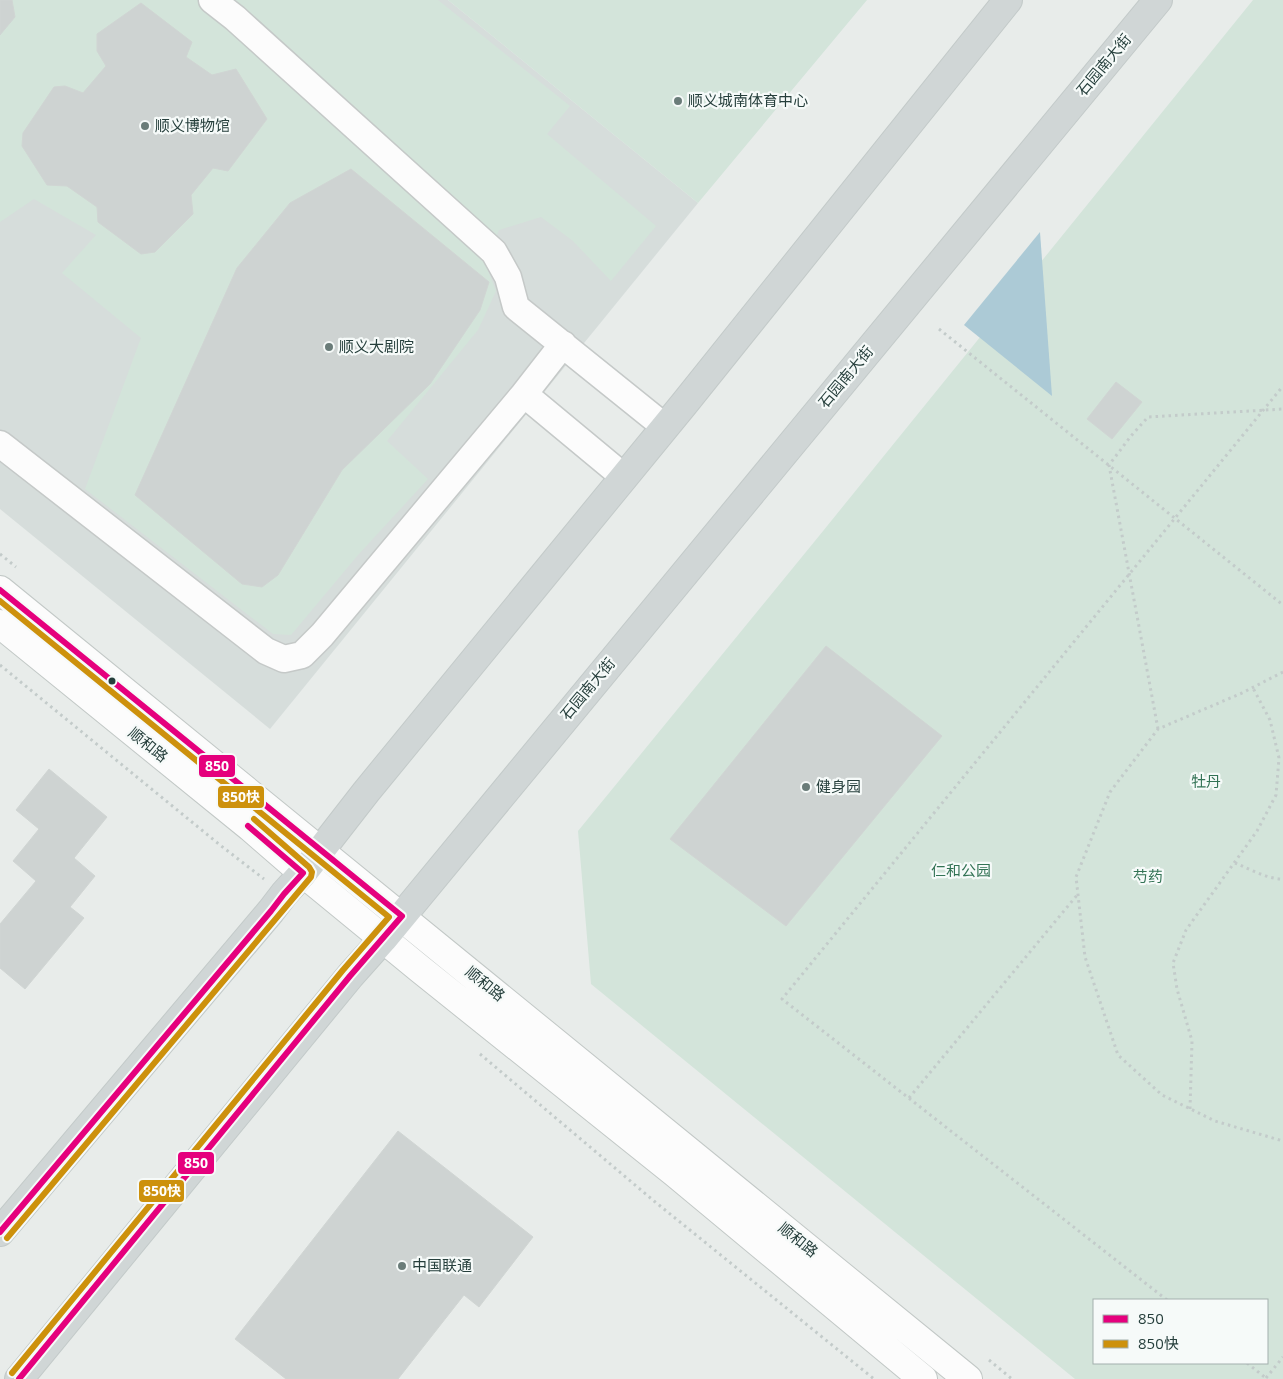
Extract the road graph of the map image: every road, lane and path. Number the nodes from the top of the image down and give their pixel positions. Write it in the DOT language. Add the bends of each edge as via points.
graph roads {
  1 [pos="212,0"];
  2 [pos="1008,0"];
  3 [pos="1158,0"];
  4 [pos="939,330"];
  5 [pos="564,344"];
  6 [pos="1283,386"];
  7 [pos="524,394"];
  8 [pos="1283,409"];
  9 [pos="665,427"];
  10 [pos="0,444"];
  11 [pos="1109,466"];
  12 [pos="624,477"];
  13 [pos="0,590"];
  14 [pos="1283,605"];
  15 [pos="0,624"];
  16 [pos="0,665"];
  17 [pos="1283,672"];
  18 [pos="1253,688"];
  19 [pos="1158,729"];
  20 [pos="320,850"];
  21 [pos="1235,863"];
  22 [pos="302,873"];
  23 [pos="1283,879"];
  24 [pos="284,894"];
  25 [pos="1078,894"];
  26 [pos="402,916"];
  27 [pos="383,939"];
  28 [pos="479,1054"];
  29 [pos="909,1098"];
  30 [pos="1190,1108"];
  31 [pos="1283,1141"];
  32 [pos="0,1232"];
  33 [pos="1166,1299"];
  34 [pos="1283,1357"];
  35 [pos="1248,1364"];
  36 [pos="1267,1378"];
  37 [pos="19,1379"];
  38 [pos="874,1379"];
  39 [pos="923,1379"];
  40 [pos="968,1379"];
  1 -- 5 [label="street" via="494,252 508,277 516,307"];
  2 -- 9 [label="main road"];
  3 -- 26 [label="main road, 石园南大街"];
  4 -- 11 [label="path"];
  5 -- 7 [label="street"];
  5 -- 9 [label="street"];
  6 -- 29 [label="path" via="782,999"];
  7 -- 10 [label="street" via="322,635 302,655 284,659 266,651"];
  7 -- 12 [label="street"];
  8 -- 11 [label="path" via="1148,416"];
  9 -- 12 [label="main road"];
  11 -- 14 [label="path"];
  11 -- 19 [label="path"];
  12 -- 20 [label="main road"];
  13 -- 20 [label="main road, 顺和路"];
  15 -- 22 [label="main road, 顺和路"];
  16 -- 24 [label="path" via="224,849"];
  17 -- 18 [label="path"];
  18 -- 19 [label="path"];
  18 -- 21 [label="path" via="1270,720 1280,758 1276,795"];
  19 -- 25 [label="path" via="1110,792 1076,877"];
  20 -- 22 [label="main road"];
  20 -- 26 [label="main road, 顺和路"];
  21 -- 23 [label="path"];
  21 -- 30 [label="path" via="1186,930 1173,963 1192,1041"];
  22 -- 24 [label="main road"];
  22 -- 27 [label="main road, 顺和路"];
  24 -- 32 [label="main road"];
  25 -- 29 [label="path"];
  25 -- 30 [label="path" via="1085,957 1118,1055 1162,1094"];
  26 -- 27 [label="main road, 石园南大街"];
  26 -- 40 [label="main road, 顺和路"];
  27 -- 37 [label="main road, 石园南大街"];
  27 -- 39 [label="main road, 顺和路" via="675,1173"];
  28 -- 38 [label="path"];
  29 -- 33 [label="path"];
  30 -- 31 [label="path" via="1215,1121"];
  34 -- 36 [label="path"];
  35 -- 36 [label="path"];
}
